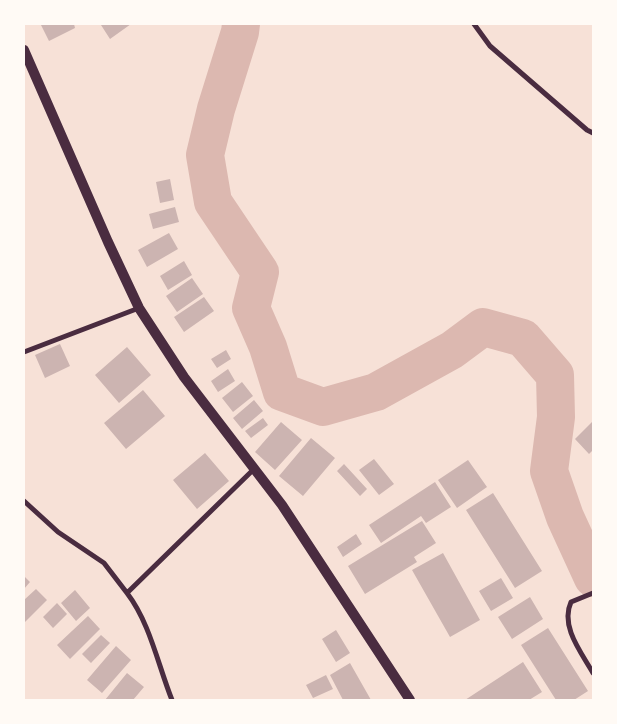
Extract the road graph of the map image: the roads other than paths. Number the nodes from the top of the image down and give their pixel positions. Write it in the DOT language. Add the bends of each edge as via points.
graph roads {
  1 [pos="474,24"];
  2 [pos="24,50"];
  3 [pos="593,134"];
  4 [pos="139,308"];
  5 [pos="24,352"];
  6 [pos="254,469"];
  7 [pos="24,501"];
  8 [pos="127,593"];
  9 [pos="593,593"];
  10 [pos="593,673"];
  11 [pos="172,700"];
  12 [pos="410,700"];
  1 -- 3 [label="street" via="490,46"];
  2 -- 4 [label="main road"];
  4 -- 5 [label="street"];
  4 -- 6 [label="main road" via="184,377"];
  6 -- 8 [label="street"];
  6 -- 12 [label="main road" via="287,513"];
  7 -- 8 [label="street" via="58,532 104,563"];
  8 -- 11 [label="street" via="151,640"];
  9 -- 10 [label="street" via="571,602 568,610 568,623 574,639"];
}
